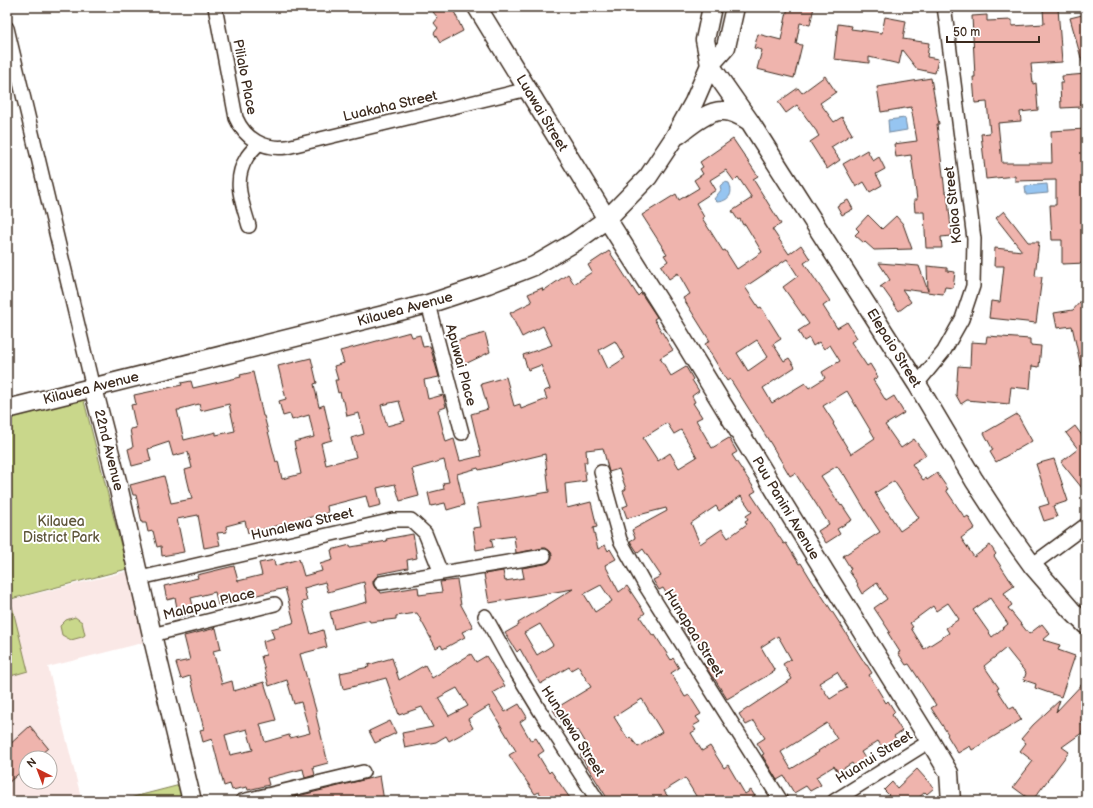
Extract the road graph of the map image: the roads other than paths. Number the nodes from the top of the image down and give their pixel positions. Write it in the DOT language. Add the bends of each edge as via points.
graph roads {
  1 [pos="215,7"];
  2 [pos="477,7"];
  3 [pos="712,7"];
  4 [pos="735,7"];
  5 [pos="944,7"];
  6 [pos="7,30"];
  7 [pos="710,65"];
  8 [pos="528,89"];
  9 [pos="750,122"];
  10 [pos="674,138"];
  11 [pos="259,143"];
  12 [pos="607,219"];
  13 [pos="248,226"];
  14 [pos="428,304"];
  15 [pos="917,384"];
  16 [pos="93,388"];
  17 [pos="7,409"];
  18 [pos="462,433"];
  19 [pos="601,472"];
  20 [pos="1086,525"];
  21 [pos="544,556"];
  22 [pos="1032,565"];
  23 [pos="440,573"];
  24 [pos="140,578"];
  25 [pos="381,583"];
  26 [pos="274,604"];
  27 [pos="485,616"];
  28 [pos="1086,625"];
  29 [pos="152,634"];
  30 [pos="930,741"];
  31 [pos="363,772"];
  32 [pos="192,801"];
  33 [pos="242,801"];
  34 [pos="598,801"];
  35 [pos="781,801"];
  36 [pos="834,801"];
  37 [pos="951,801"];
  1 -- 11 [label="street, Pilialo Place" via="236,118 247,136"];
  2 -- 8 [label="street, Luawai Street"];
  3 -- 7 [label="street" via="705,40"];
  4 -- 7 [label="street, Kilauea Avenue" via="726,48"];
  5 -- 15 [label="street, Koloa Street" via="974,239 973,286 962,319 944,351"];
  6 -- 16 [label="street, 22nd Avenue"];
  7 -- 9 [label="street, Elepaio Street"];
  7 -- 10 [label="street, Kilauea Avenue" via="694,102"];
  8 -- 11 [label="street, Luakaha Street" via="287,147"];
  8 -- 12 [label="street, Luawai Street"];
  9 -- 10 [label="street" via="733,112 722,110 694,123"];
  9 -- 15 [label="street, Elepaio Street"];
  10 -- 12 [label="street, Kilauea Avenue" via="648,177"];
  11 -- 13 [label="street" via="247,156 239,174 239,193"];
  12 -- 14 [label="street, Kilauea Avenue" via="575,242 534,266"];
  12 -- 30 [label="street, Puu Panini Avenue"];
  14 -- 16 [label="street, Kilauea Avenue"];
  14 -- 18 [label="street, Apuwai Place"];
  15 -- 22 [label="street, Elepaio Street" via="974,480"];
  16 -- 17 [label="street, Kilauea Avenue"];
  16 -- 24 [label="street, 22nd Avenue"];
  19 -- 35 [label="street, Hunapaa Street" via="620,540 645,585"];
  20 -- 22 [label="street"];
  21 -- 23 [label="street"];
  22 -- 28 [label="street, Elepaio Street"];
  23 -- 24 [label="street, Hunalewa Street" via="425,533 411,520 393,520"];
  23 -- 25 [label="street"];
  24 -- 29 [label="street, 22nd Avenue"];
  26 -- 29 [label="street, Malapua Place"];
  27 -- 34 [label="street, Hunalewa Street" via="540,711"];
  29 -- 32 [label="street, 22nd Avenue"];
  30 -- 36 [label="street, Huanui Street"];
  30 -- 37 [label="street, Puu Panini Avenue" via="949,773"];
  31 -- 33 [label="street"];
}
